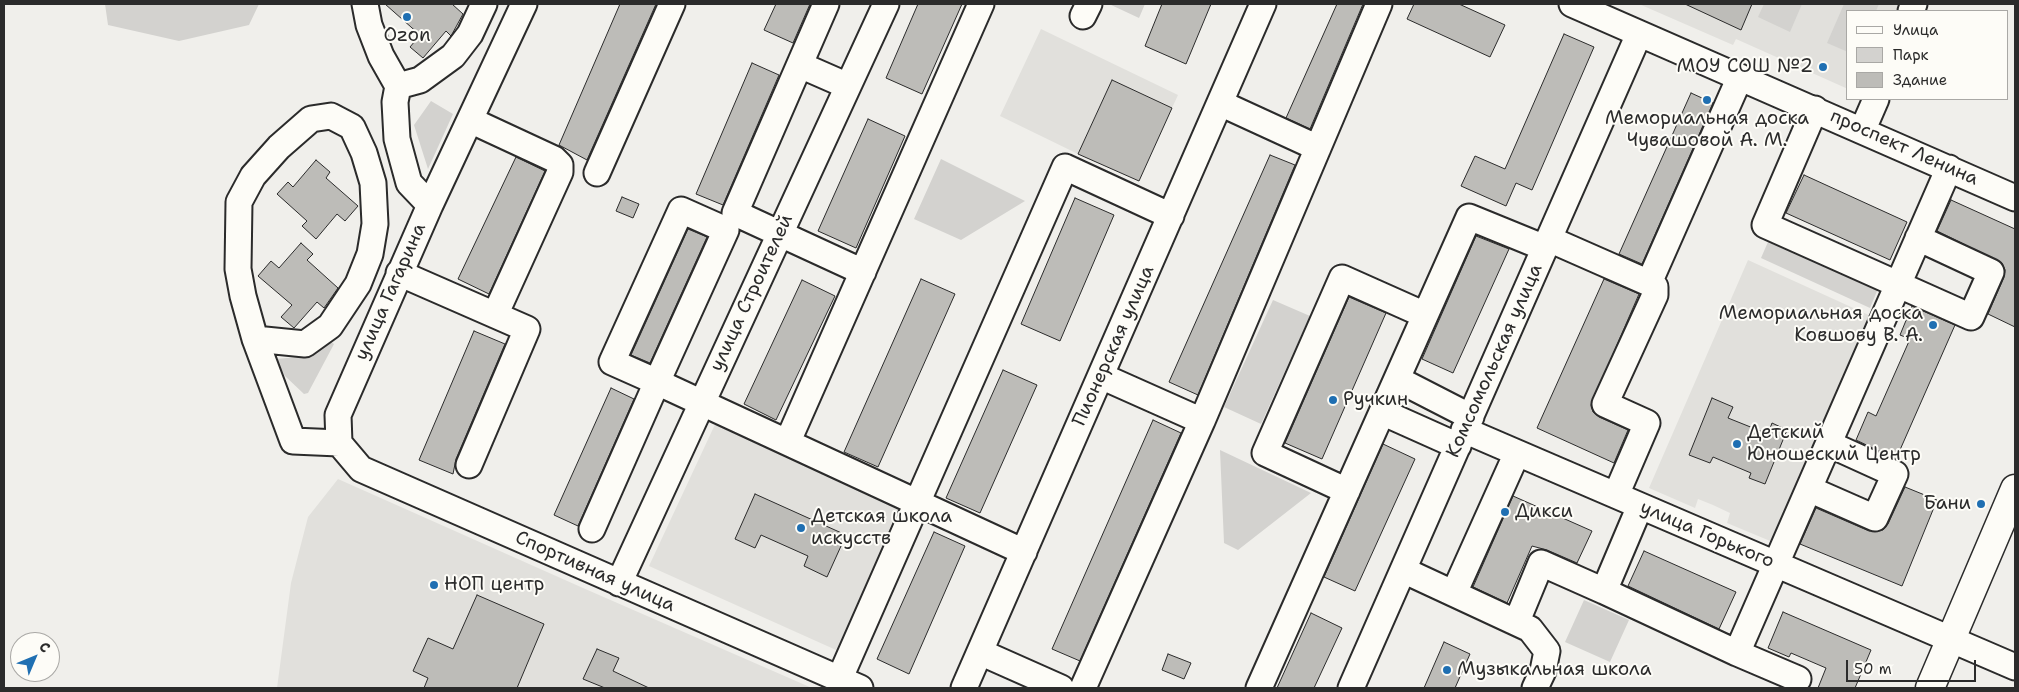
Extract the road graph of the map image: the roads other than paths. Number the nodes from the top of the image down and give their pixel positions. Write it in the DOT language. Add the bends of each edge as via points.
graph roads {
  1 [pos="365,4"];
  2 [pos="484,4"];
  3 [pos="524,4"];
  4 [pos="672,4"];
  5 [pos="826,4"];
  6 [pos="886,4"];
  7 [pos="981,4"];
  8 [pos="1263,4"];
  9 [pos="1380,4"];
  10 [pos="1572,4"];
  11 [pos="1639,34"];
  12 [pos="800,65"];
  13 [pos="1740,77"];
  14 [pos="398,86"];
  15 [pos="848,86"];
  16 [pos="1876,100"];
  17 [pos="1220,103"];
  18 [pos="1815,109"];
  19 [pos="470,120"];
  20 [pos="1863,129"];
  21 [pos="1318,148"];
  22 [pos="1949,168"];
  23 [pos="597,173"];
  24 [pos="2015,198"];
  25 [pos="430,204"];
  26 [pos="1171,216"];
  27 [pos="779,234"];
  28 [pos="1918,238"];
  29 [pos="1547,243"];
  30 [pos="863,272"];
  31 [pos="399,273"];
  32 [pos="1649,283"];
  33 [pos="1898,284"];
  34 [pos="1425,314"];
  35 [pos="495,315"];
  36 [pos="255,339"];
  37 [pos="1101,376"];
  38 [pos="1396,379"];
  39 [pos="657,382"];
  40 [pos="702,401"];
  41 [pos="1382,412"];
  42 [pos="1202,420"];
  43 [pos="1464,431"];
  44 [pos="788,441"];
  45 [pos="339,443"];
  46 [pos="1829,444"];
  47 [pos="1517,453"];
  48 [pos="469,465"];
  49 [pos="2015,488"];
  50 [pos="1809,489"];
  51 [pos="1347,491"];
  52 [pos="1616,495"];
  53 [pos="918,502"];
  54 [pos="1640,506"];
  55 [pos="592,529"];
  56 [pos="1024,552"];
  57 [pos="1776,564"];
  58 [pos="1403,570"];
  59 [pos="618,583"];
  60 [pos="1604,591"];
  61 [pos="1454,593"];
  62 [pos="1516,621"];
  63 [pos="1951,639"];
  64 [pos="980,652"];
  65 [pos="1738,653"];
  66 [pos="2015,667"];
  67 [pos="1798,679"];
  68 [pos="850,684"];
  69 [pos="964,688"];
  70 [pos="1061,688"];
  71 [pos="1082,688"];
  72 [pos="1259,688"];
  73 [pos="1351,688"];
  74 [pos="1535,688"];
  75 [pos="1930,688"];
  1 -- 14 [label="street" via="372,33"];
  2 -- 14 [label="street" via="470,34 453,56 420,80"];
  3 -- 19 [label="street, улица Гагарина"];
  4 -- 23 [label="street"];
  5 -- 12 [label="street"];
  6 -- 15 [label="street, улица Строителей"];
  7 -- 30 [label="street"];
  8 -- 17 [label="street, Пионерская улица"];
  9 -- 21 [label="street"];
  10 -- 11 [label="street, проспект Ленина"];
  11 -- 13 [label="street, проспект Ленина"];
  11 -- 29 [label="street, Комсомольская улица"];
  12 -- 15 [label="street"];
  12 -- 27 [label="street" via="735,213"];
  13 -- 18 [label="street, проспект Ленина"];
  13 -- 32 [label="street"];
  14 -- 25 [label="street" via="395,102 397,138 409,183"];
  15 -- 27 [label="street, улица Строителей"];
  16 -- 20 [label="street"];
  17 -- 21 [label="street"];
  17 -- 26 [label="street, Пионерская улица"];
  18 -- 20 [label="street, проспект Ленина"];
  18 -- 33 [label="street" via="1764,225"];
  19 -- 25 [label="street, улица Гагарина"];
  19 -- 35 [label="street" via="554,159 560,165 560,172"];
  20 -- 22 [label="street, проспект Ленина"];
  21 -- 42 [label="street"];
  22 -- 24 [label="street, проспект Ленина"];
  22 -- 28 [label="street"];
  25 -- 31 [label="street, улица Гагарина"];
  26 -- 37 [label="street, Пионерская улица"];
  26 -- 53 [label="street" via="1065,167"];
  27 -- 30 [label="street"];
  27 -- 40 [label="street, улица Строителей"];
  28 -- 33 [label="street"];
  28 -- 33 [label="street" via="1991,272 1971,317"];
  29 -- 32 [label="street"];
  29 -- 34 [label="street" via="1469,217"];
  29 -- 43 [label="street, Комсомольская улица"];
  30 -- 44 [label="street"];
  31 -- 35 [label="street"];
  31 -- 45 [label="street, улица Гагарина" via="338,415"];
  32 -- 52 [label="street" via="1655,287 1655,296 1605,404 1647,423"];
  33 -- 46 [label="street"];
  34 -- 38 [label="street"];
  34 -- 51 [label="street" via="1342,278 1265,453"];
  35 -- 48 [label="street" via="527,329"];
  36 -- 36 [label="street" via="238,269 240,202 253,176 279,147 311,119 331,116 352,127 373,184 375,224 370,254 358,284 330,326 305,344"];
  36 -- 45 [label="street" via="292,440"];
  37 -- 42 [label="street"];
  37 -- 56 [label="street, Пионерская улица"];
  38 -- 41 [label="street"];
  38 -- 43 [label="street"];
  39 -- 39 [label="street" via="726,230 681,210 612,362"];
  39 -- 40 [label="street"];
  39 -- 55 [label="street"];
  40 -- 44 [label="street"];
  40 -- 59 [label="street, улица Строителей"];
  41 -- 43 [label="street"];
  41 -- 51 [label="street"];
  42 -- 71 [label="street"];
  43 -- 47 [label="street, улица Горького"];
  43 -- 58 [label="street, Комсомольская улица"];
  44 -- 53 [label="street"];
  45 -- 59 [label="street, Спортивная улица" via="361,469"];
  46 -- 50 [label="street"];
  46 -- 50 [label="street" via="1895,474 1875,518"];
  47 -- 52 [label="street, улица Горького"];
  47 -- 61 [label="street"];
  49 -- 63 [label="main road"];
  50 -- 57 [label="street"];
  51 -- 72 [label="street"];
  52 -- 54 [label="street, улица Горького"];
  53 -- 56 [label="street"];
  53 -- 68 [label="street"];
  54 -- 57 [label="street, улица Горького"];
  54 -- 60 [label="street"];
  56 -- 64 [label="street, Пионерская улица"];
  57 -- 63 [label="street, улица Горького"];
  57 -- 65 [label="street"];
  58 -- 61 [label="street"];
  58 -- 73 [label="street, Комсомольская улица"];
  59 -- 68 [label="street, Спортивная улица"];
  60 -- 62 [label="street" via="1541,563"];
  60 -- 65 [label="street"];
  61 -- 62 [label="street"];
  62 -- 74 [label="street" via="1530,628 1547,651"];
  63 -- 66 [label="street, улица Горького"];
  63 -- 75 [label="main road"];
  64 -- 69 [label="street, Пионерская улица"];
  64 -- 70 [label="street"];
  65 -- 67 [label="street"];
}
